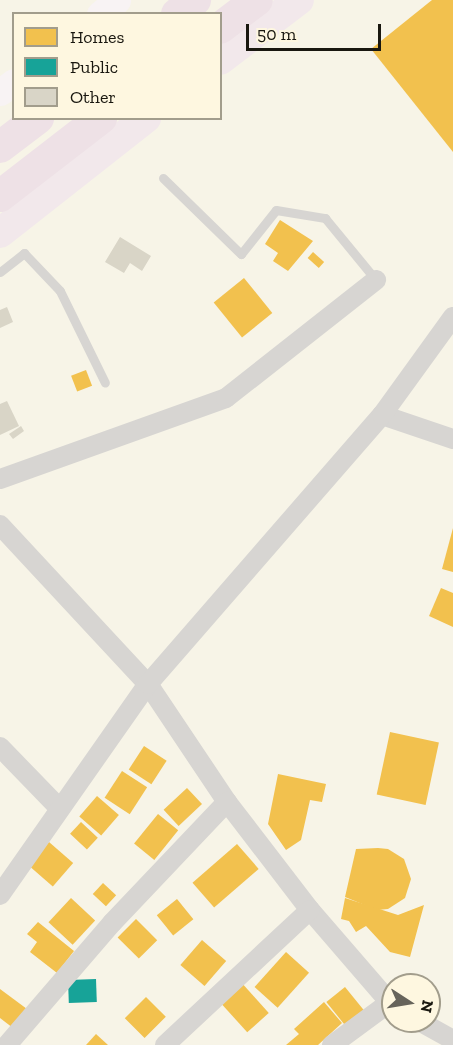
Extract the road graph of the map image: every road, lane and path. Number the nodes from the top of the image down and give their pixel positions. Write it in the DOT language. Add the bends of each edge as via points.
graph roads {
  1 [pos="117,0"];
  2 [pos="195,0"];
  3 [pos="257,0"];
  4 [pos="299,0"];
  5 [pos="102,12"];
  6 [pos="180,12"];
  7 [pos="222,26"];
  8 [pos="222,58"];
  9 [pos="35,120"];
  10 [pos="98,120"];
  11 [pos="143,120"];
  12 [pos="0,147"];
  13 [pos="163,178"];
  14 [pos="0,196"];
  15 [pos="0,233"];
  16 [pos="0,272"];
  17 [pos="376,280"];
  18 [pos="453,317"];
  19 [pos="105,382"];
  20 [pos="382,415"];
  21 [pos="453,438"];
  22 [pos="0,479"];
  23 [pos="0,525"];
  24 [pos="148,684"];
  25 [pos="0,747"];
  26 [pos="227,802"];
  27 [pos="60,809"];
  28 [pos="0,895"];
  29 [pos="310,910"];
  30 [pos="381,993"];
  31 [pos="381,1012"];
  32 [pos="7,1045"];
  33 [pos="165,1045"];
  34 [pos="332,1045"];
  1 -- 5 [label="main road"];
  2 -- 6 [label="highway"];
  3 -- 7 [label="highway"];
  4 -- 8 [label="main road"];
  9 -- 12 [label="highway"];
  10 -- 14 [label="highway"];
  11 -- 15 [label="main road"];
  13 -- 17 [label="lane" via="241,254 276,210 325,218"];
  16 -- 19 [label="lane" via="24,253 60,291"];
  17 -- 22 [label="street" via="226,398"];
  18 -- 20 [label="street"];
  20 -- 21 [label="street"];
  20 -- 24 [label="street"];
  23 -- 24 [label="street"];
  24 -- 26 [label="street"];
  24 -- 27 [label="street"];
  25 -- 27 [label="street"];
  26 -- 29 [label="street"];
  26 -- 32 [label="street" via="111,923"];
  27 -- 28 [label="street"];
  29 -- 30 [label="street"];
  29 -- 33 [label="street"];
  31 -- 34 [label="street"];
}
